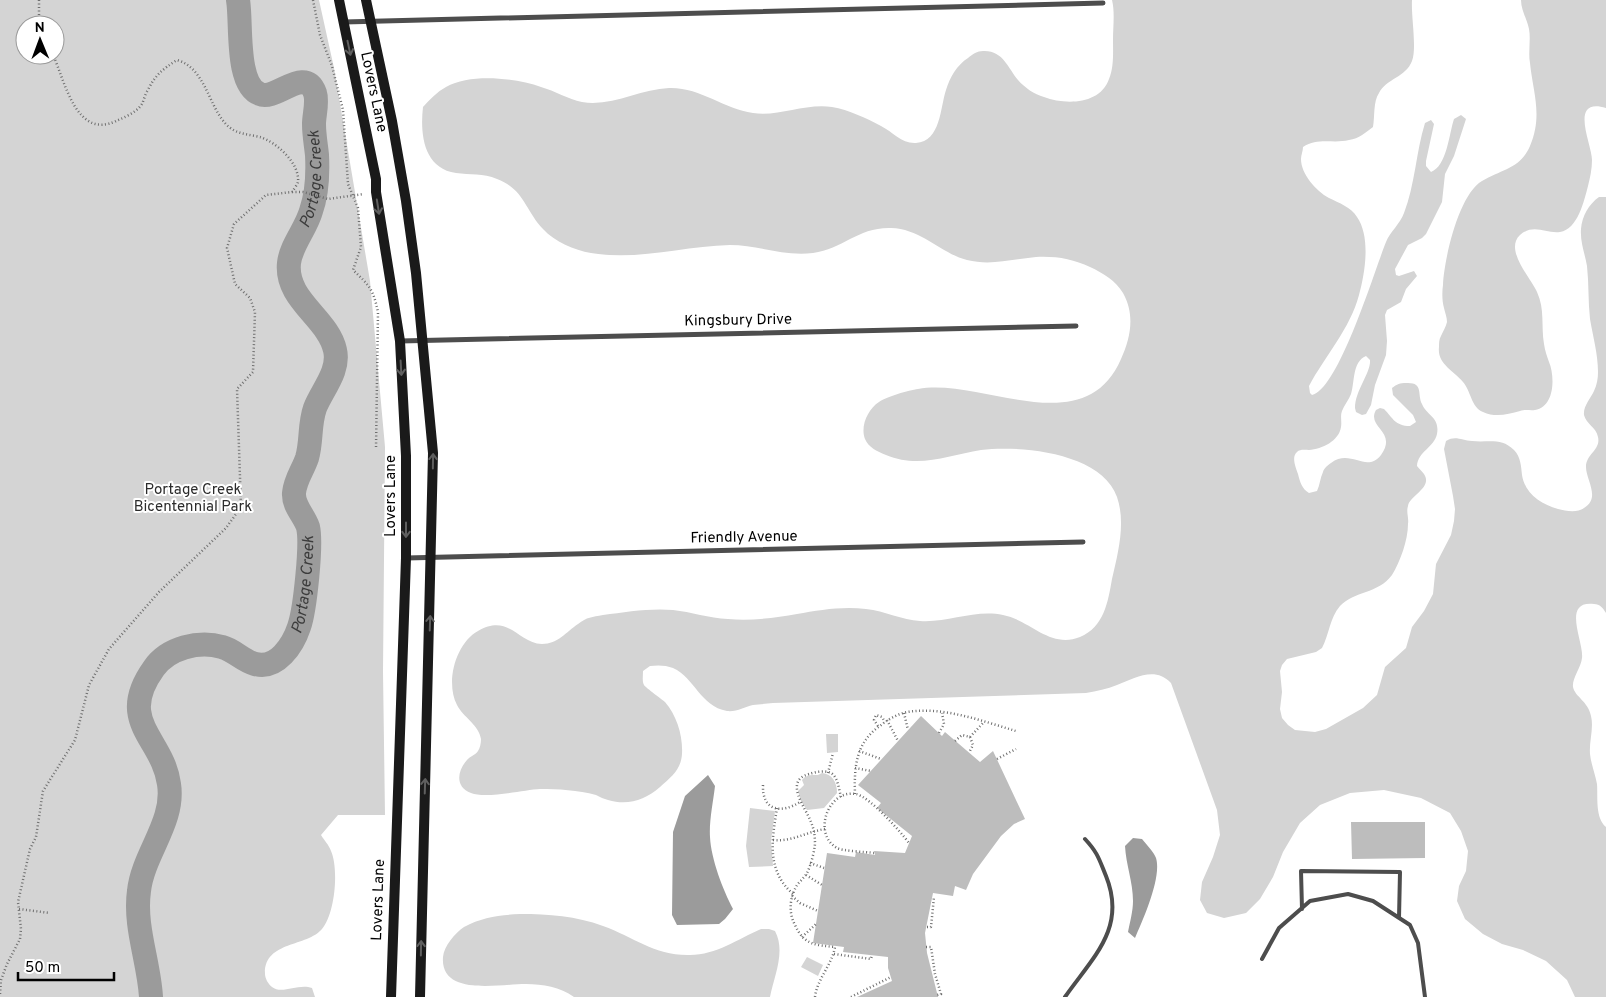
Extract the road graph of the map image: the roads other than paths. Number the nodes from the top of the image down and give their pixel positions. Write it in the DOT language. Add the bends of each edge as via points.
graph roads {
  1 [pos="339,0"];
  2 [pos="366,0"];
  3 [pos="1103,3"];
  4 [pos="344,22"];
  5 [pos="371,22"];
  6 [pos="1076,326"];
  7 [pos="400,340"];
  8 [pos="424,340"];
  9 [pos="1083,542"];
  10 [pos="406,558"];
  11 [pos="432,558"];
  12 [pos="1085,839"];
  13 [pos="1302,909"];
  14 [pos="1399,918"];
  15 [pos="1262,959"];
  16 [pos="391,997"];
  17 [pos="420,997"];
  18 [pos="1065,997"];
  19 [pos="1425,997"];
  1 -- 4 [label="street, Lovers Lane"];
  2 -- 5 [label="street, Lovers Lane"];
  3 -- 5 [label="street"];
  4 -- 5 [label="street"];
  4 -- 7 [label="street, Lovers Lane, one-way" via="376,178"];
  5 -- 8 [label="street, Lovers Lane" via="406,201"];
  6 -- 8 [label="street, Kingsbury Drive"];
  7 -- 8 [label="street, Kingsbury Drive"];
  7 -- 10 [label="street, Lovers Lane, one-way" via="406,456"];
  11 -- 8 [label="street, Lovers Lane, one-way" via="433,453"];
  9 -- 11 [label="street, Friendly Avenue"];
  10 -- 11 [label="street, Friendly Avenue"];
  10 -- 16 [label="street, Lovers Lane"];
  17 -- 11 [label="street, Lovers Lane, one-way"];
  12 -- 18 [label="lane" via="1096,851 1109,883 1112,922 1105,941"];
  13 -- 14 [label="lane" via="1310,902 1348,894 1373,901"];
  13 -- 14 [label="lane" via="1301,871 1400,872"];
  13 -- 15 [label="lane" via="1278,928"];
  14 -- 19 [label="lane" via="1410,925 1418,943"];
}
